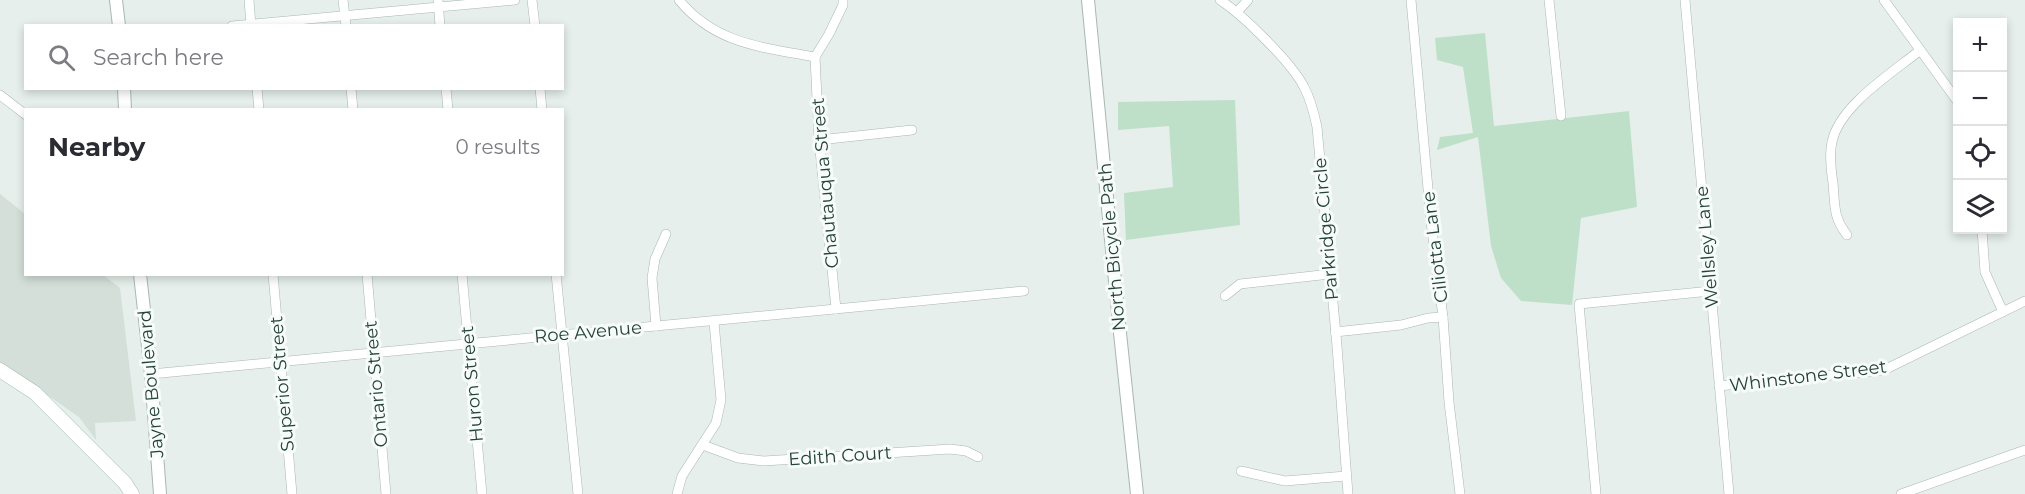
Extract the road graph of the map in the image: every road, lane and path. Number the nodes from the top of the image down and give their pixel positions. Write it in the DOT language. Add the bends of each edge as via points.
graph roads {
  1 [pos="116,0"];
  2 [pos="249,0"];
  3 [pos="343,0"];
  4 [pos="515,0"];
  5 [pos="532,0"];
  6 [pos="679,0"];
  7 [pos="843,0"];
  8 [pos="1088,0"];
  9 [pos="1220,0"];
  10 [pos="1248,0"];
  11 [pos="1411,0"];
  12 [pos="1549,0"];
  13 [pos="1685,0"];
  14 [pos="1884,0"];
  15 [pos="438,4"];
  16 [pos="1237,12"];
  17 [pos="345,14"];
  18 [pos="119,24"];
  19 [pos="251,24"];
  20 [pos="346,24"];
  21 [pos="440,24"];
  22 [pos="535,24"];
  23 [pos="1919,51"];
  24 [pos="815,57"];
  25 [pos="124,90"];
  26 [pos="257,90"];
  27 [pos="351,90"];
  28 [pos="446,90"];
  29 [pos="540,90"];
  30 [pos="0,94"];
  31 [pos="1953,95"];
  32 [pos="125,108"];
  33 [pos="259,108"];
  34 [pos="353,108"];
  35 [pos="448,108"];
  36 [pos="542,108"];
  37 [pos="24,113"];
  38 [pos="1561,116"];
  39 [pos="912,130"];
  40 [pos="819,140"];
  41 [pos="666,234"];
  42 [pos="1982,234"];
  43 [pos="1847,235"];
  44 [pos="1330,274"];
  45 [pos="140,276"];
  46 [pos="273,276"];
  47 [pos="367,276"];
  48 [pos="462,276"];
  49 [pos="556,276"];
  50 [pos="1024,291"];
  51 [pos="1711,291"];
  52 [pos="1225,296"];
  53 [pos="2025,301"];
  54 [pos="836,309"];
  55 [pos="2002,312"];
  56 [pos="1443,317"];
  57 [pos="714,321"];
  58 [pos="656,326"];
  59 [pos="1335,332"];
  60 [pos="561,335"];
  61 [pos="469,344"];
  62 [pos="373,353"];
  63 [pos="280,361"];
  64 [pos="0,370"];
  65 [pos="151,374"];
  66 [pos="1719,386"];
  67 [pos="703,446"];
  68 [pos="2025,450"];
  69 [pos="978,457"];
  70 [pos="1241,471"];
  71 [pos="1346,476"];
  72 [pos="132,494"];
  73 [pos="160,494"];
  74 [pos="292,494"];
  75 [pos="386,494"];
  76 [pos="482,494"];
  77 [pos="578,494"];
  78 [pos="677,494"];
  79 [pos="1137,494"];
  80 [pos="1348,494"];
  81 [pos="1460,494"];
  82 [pos="1596,494"];
  83 [pos="1729,494"];
  84 [pos="1901,494"];
  1 -- 18 [label="street"];
  2 -- 19 [label="street"];
  3 -- 17 [label="street"];
  4 -- 15 [label="street"];
  5 -- 22 [label="street"];
  6 -- 24 [label="street" via="714,31 747,44"];
  7 -- 24 [label="street"];
  8 -- 79 [label="street, North Bicycle Path"];
  9 -- 16 [label="street, Parkridge Circle"];
  10 -- 16 [label="street"];
  11 -- 56 [label="street, Ciliotta Lane"];
  12 -- 38 [label="street"];
  13 -- 51 [label="street, Wellsley Lane"];
  14 -- 23 [label="street"];
  15 -- 17 [label="street"];
  15 -- 21 [label="street"];
  16 -- 44 [label="street, Parkridge Circle" via="1295,72 1312,105"];
  17 -- 19 [label="street"];
  17 -- 20 [label="street"];
  23 -- 31 [label="street"];
  23 -- 43 [label="street" via="1852,105 1836,128 1830,160 1837,222"];
  24 -- 40 [label="street, Chautauqua Street"];
  25 -- 32 [label="street"];
  26 -- 33 [label="street"];
  27 -- 34 [label="street"];
  28 -- 35 [label="street"];
  29 -- 36 [label="street"];
  30 -- 37 [label="street"];
  39 -- 40 [label="street"];
  40 -- 54 [label="street, Chautauqua Street"];
  41 -- 58 [label="street" via="652,278"];
  42 -- 55 [label="street" via="1985,272"];
  44 -- 52 [label="street" via="1240,284"];
  44 -- 59 [label="street, Parkridge Circle"];
  45 -- 65 [label="street, Jayne Boulevard"];
  46 -- 63 [label="street, Superior Street"];
  47 -- 62 [label="street, Ontario Street"];
  48 -- 61 [label="street, Huron Street"];
  49 -- 60 [label="street"];
  50 -- 54 [label="street, Roe Avenue"];
  51 -- 66 [label="street, Wellsley Lane"];
  51 -- 82 [label="street" via="1579,304"];
  53 -- 55 [label="street, Whinstone Street"];
  54 -- 57 [label="street, Roe Avenue"];
  55 -- 66 [label="street, Whinstone Street" via="1884,370"];
  56 -- 59 [label="street" via="1401,326"];
  56 -- 81 [label="street, Ciliotta Lane"];
  57 -- 58 [label="street, Roe Avenue"];
  57 -- 67 [label="street" via="721,400 716,423"];
  58 -- 60 [label="street, Roe Avenue"];
  59 -- 71 [label="street, Parkridge Circle"];
  60 -- 61 [label="street, Roe Avenue"];
  60 -- 77 [label="street"];
  61 -- 62 [label="street, Roe Avenue"];
  61 -- 76 [label="street, Huron Street"];
  62 -- 63 [label="street, Roe Avenue"];
  62 -- 75 [label="street, Ontario Street"];
  63 -- 65 [label="street, Roe Avenue"];
  63 -- 74 [label="street, Superior Street"];
  64 -- 72 [label="main road" via="35,393"];
  65 -- 73 [label="street, Jayne Boulevard"];
  66 -- 83 [label="street, Wellsley Lane"];
  67 -- 69 [label="street, Edith Court" via="738,458 764,461 950,448"];
  67 -- 78 [label="street" via="682,477"];
  68 -- 84 [label="street"];
  70 -- 71 [label="street" via="1285,481"];
  71 -- 80 [label="street, Parkridge Circle"];
}
